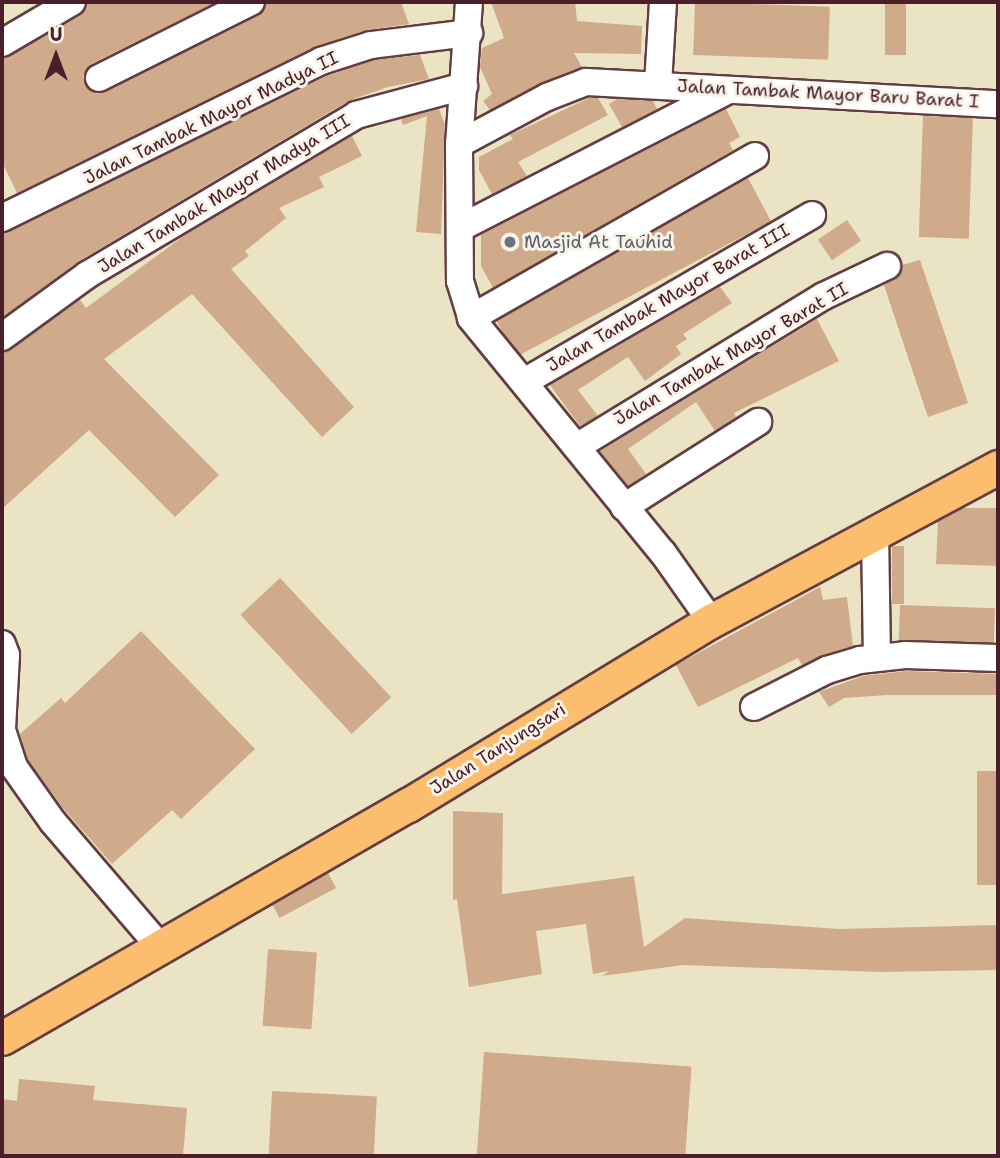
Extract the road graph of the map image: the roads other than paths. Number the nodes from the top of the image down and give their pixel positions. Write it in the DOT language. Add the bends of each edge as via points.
graph roads {
  1 [pos="72,2"];
  2 [pos="251,2"];
  3 [pos="469,2"];
  4 [pos="663,2"];
  5 [pos="469,33"];
  6 [pos="2,43"];
  7 [pos="99,78"];
  8 [pos="658,84"];
  9 [pos="464,86"];
  10 [pos="727,91"];
  11 [pos="998,104"];
  12 [pos="459,144"];
  13 [pos="755,156"];
  14 [pos="812,215"];
  15 [pos="2,218"];
  16 [pos="460,228"];
  17 [pos="887,266"];
  18 [pos="471,318"];
  19 [pos="2,337"];
  20 [pos="524,382"];
  21 [pos="758,422"];
  22 [pos="578,446"];
  23 [pos="998,467"];
  24 [pos="624,507"];
  25 [pos="875,532"];
  26 [pos="711,621"];
  27 [pos="2,644"];
  28 [pos="877,657"];
  29 [pos="998,658"];
  30 [pos="754,707"];
  31 [pos="160,947"];
  32 [pos="2,1038"];
  1 -- 6 [label="street"];
  2 -- 7 [label="street"];
  3 -- 5 [label="street"];
  4 -- 8 [label="street"];
  5 -- 9 [label="street"];
  5 -- 15 [label="street, Jalan Tambak Mayor Madya II" via="372,45 321,61"];
  8 -- 10 [label="street, Jalan Tambak Mayor Baru Barat I"];
  8 -- 12 [label="street, Jalan Tambak Mayor Baru Barat I" via="586,82"];
  9 -- 12 [label="street"];
  9 -- 19 [label="street, Jalan Tambak Mayor Madya III" via="356,115 87,275"];
  10 -- 11 [label="street, Jalan Tambak Mayor Baru Barat I"];
  10 -- 16 [label="street"];
  12 -- 16 [label="street"];
  13 -- 18 [label="street"];
  14 -- 20 [label="street, Jalan Tambak Mayor Barat III"];
  16 -- 18 [label="street" via="460,281"];
  17 -- 22 [label="street, Jalan Tambak Mayor Barat II" via="824,296"];
  18 -- 20 [label="street"];
  20 -- 22 [label="street"];
  21 -- 24 [label="street"];
  22 -- 24 [label="street"];
  23 -- 25 [label="main road, Jalan Tanjungsari"];
  24 -- 26 [label="street"];
  25 -- 26 [label="main road, Jalan Tanjungsari"];
  25 -- 28 [label="street"];
  26 -- 31 [label="main road, Jalan Tanjungsari" via="408,805"];
  27 -- 31 [label="street" via="6,655 2,730 14,766 53,822"];
  28 -- 29 [label="street"];
  28 -- 30 [label="street" via="827,670"];
  31 -- 32 [label="main road, Jalan Tanjungsari"];
}
